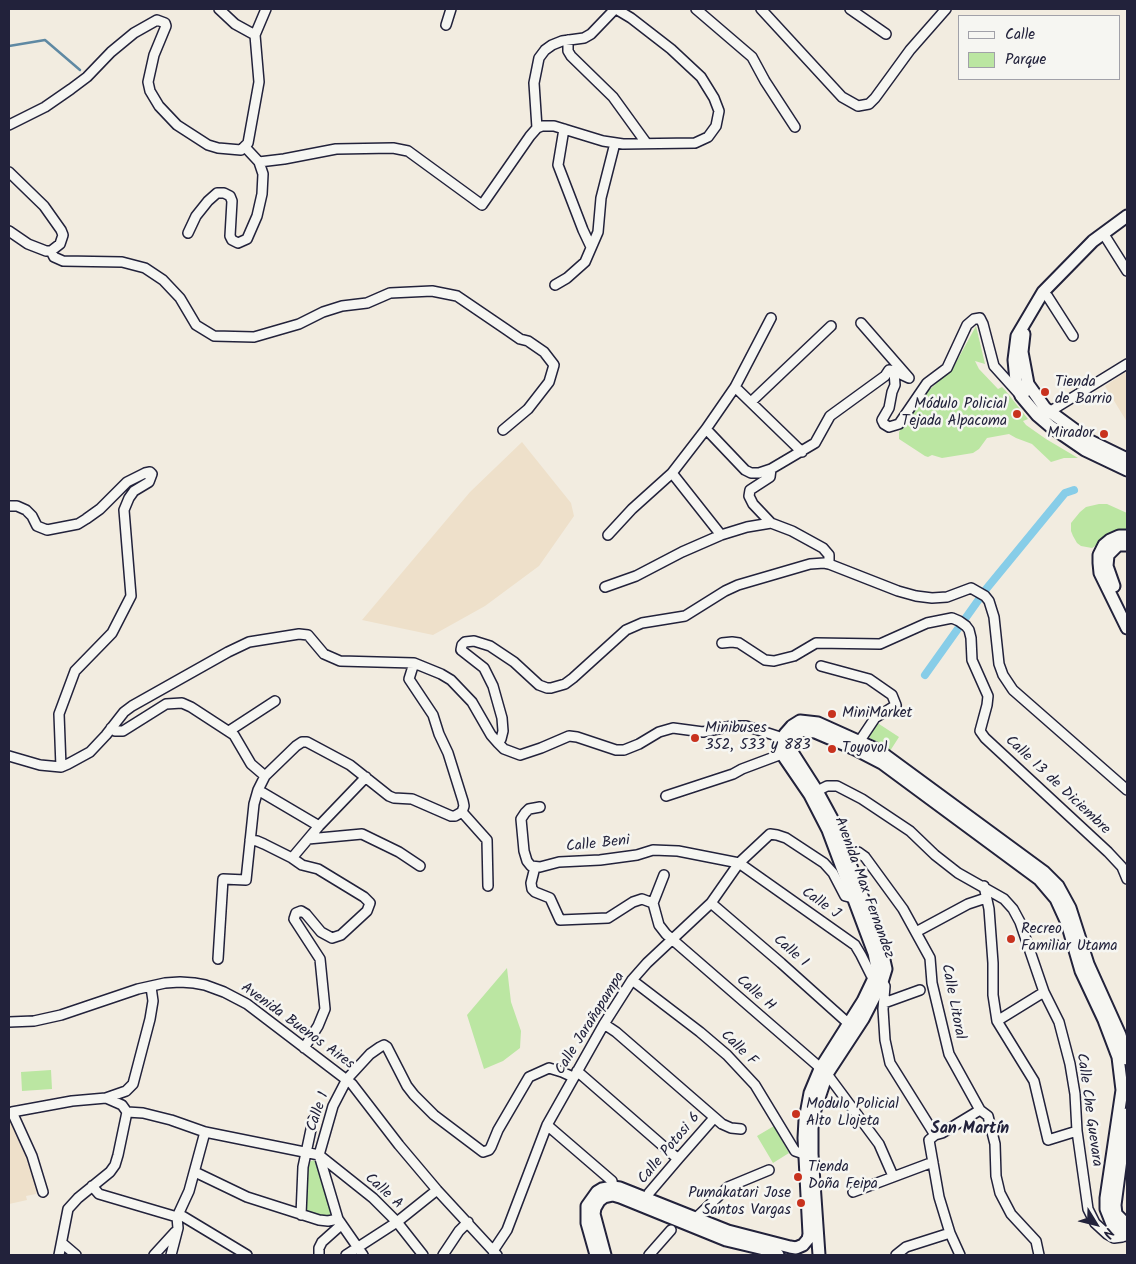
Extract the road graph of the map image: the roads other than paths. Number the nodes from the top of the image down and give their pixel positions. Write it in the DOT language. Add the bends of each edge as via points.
graph roads {
  1 [pos="219,9"];
  2 [pos="266,9"];
  3 [pos="451,9"];
  4 [pos="615,9"];
  5 [pos="696,9"];
  6 [pos="762,9"];
  7 [pos="850,9"];
  8 [pos="946,9"];
  9 [pos="446,25"];
  10 [pos="886,34"];
  11 [pos="254,35"];
  12 [pos="568,40"];
  13 [pos="9,125"];
  14 [pos="795,127"];
  15 [pos="538,128"];
  16 [pos="564,129"];
  17 [pos="615,143"];
  18 [pos="647,144"];
  19 [pos="245,147"];
  20 [pos="259,162"];
  21 [pos="9,172"];
  22 [pos="1127,216"];
  23 [pos="9,231"];
  24 [pos="188,233"];
  25 [pos="1103,233"];
  26 [pos="591,247"];
  27 [pos="51,251"];
  28 [pos="1127,271"];
  29 [pos="555,285"];
  30 [pos="1043,292"];
  31 [pos="771,318"];
  32 [pos="861,323"];
  33 [pos="1025,325"];
  34 [pos="831,326"];
  35 [pos="1073,336"];
  36 [pos="1127,364"];
  37 [pos="894,371"];
  38 [pos="735,387"];
  39 [pos="1031,388"];
  40 [pos="1021,396"];
  41 [pos="750,402"];
  42 [pos="1045,415"];
  43 [pos="706,429"];
  44 [pos="503,430"];
  45 [pos="802,452"];
  46 [pos="1127,459"];
  47 [pos="771,469"];
  48 [pos="1127,470"];
  49 [pos="672,474"];
  50 [pos="9,506"];
  51 [pos="771,523"];
  52 [pos="608,535"];
  53 [pos="721,535"];
  54 [pos="1127,536"];
  55 [pos="1127,544"];
  56 [pos="829,564"];
  57 [pos="606,587"];
  58 [pos="1125,612"];
  59 [pos="1127,628"];
  60 [pos="722,643"];
  61 [pos="414,663"];
  62 [pos="821,666"];
  63 [pos="275,701"];
  64 [pos="111,728"];
  65 [pos="229,731"];
  66 [pos="787,739"];
  67 [pos="498,743"];
  68 [pos="856,745"];
  69 [pos="782,754"];
  70 [pos="9,756"];
  71 [pos="61,767"];
  72 [pos="265,776"];
  73 [pos="366,777"];
  74 [pos="258,790"];
  75 [pos="1127,790"];
  76 [pos="813,793"];
  77 [pos="666,796"];
  78 [pos="540,807"];
  79 [pos="462,812"];
  80 [pos="319,826"];
  81 [pos="308,839"];
  82 [pos="250,840"];
  83 [pos="843,855"];
  84 [pos="292,858"];
  85 [pos="739,863"];
  86 [pos="420,866"];
  87 [pos="535,866"];
  88 [pos="664,875"];
  89 [pos="1127,879"];
  90 [pos="488,886"];
  91 [pos="984,886"];
  92 [pos="856,892"];
  93 [pos="986,898"];
  94 [pos="711,903"];
  95 [pos="653,904"];
  96 [pos="916,932"];
  97 [pos="672,939"];
  98 [pos="218,960"];
  99 [pos="632,980"];
  100 [pos="878,980"];
  101 [pos="151,986"];
  102 [pos="1093,986"];
  103 [pos="920,990"];
  104 [pos="1044,992"];
  105 [pos="884,1003"];
  106 [pos="997,1021"];
  107 [pos="9,1022"];
  108 [pos="604,1024"];
  109 [pos="849,1024"];
  110 [pos="304,1048"];
  111 [pos="1127,1059"];
  112 [pos="824,1072"];
  113 [pos="575,1074"];
  114 [pos="347,1079"];
  115 [pos="106,1098"];
  116 [pos="1125,1109"];
  117 [pos="980,1110"];
  118 [pos="127,1112"];
  119 [pos="714,1118"];
  120 [pos="313,1120"];
  121 [pos="547,1125"];
  122 [pos="741,1129"];
  123 [pos="1077,1131"];
  124 [pos="205,1132"];
  125 [pos="935,1135"];
  126 [pos="305,1153"];
  127 [pos="808,1154"];
  128 [pos="319,1155"];
  129 [pos="678,1159"];
  130 [pos="933,1162"];
  131 [pos="769,1170"];
  132 [pos="195,1172"];
  133 [pos="893,1176"];
  134 [pos="92,1186"];
  135 [pos="437,1190"];
  136 [pos="613,1191"];
  137 [pos="43,1192"];
  138 [pos="853,1192"];
  139 [pos="645,1203"];
  140 [pos="178,1215"];
  141 [pos="301,1215"];
  142 [pos="340,1222"];
  143 [pos="397,1222"];
  144 [pos="468,1222"];
  145 [pos="696,1223"];
  146 [pos="1127,1225"];
  147 [pos="177,1230"];
  148 [pos="671,1230"];
  149 [pos="950,1233"];
  150 [pos="1127,1235"];
  151 [pos="62,1243"];
  152 [pos="357,1247"];
  153 [pos="495,1253"];
  154 [pos="59,1255"];
  155 [pos="76,1255"];
  156 [pos="154,1255"];
  157 [pos="171,1255"];
  158 [pos="247,1255"];
  159 [pos="319,1255"];
  160 [pos="346,1255"];
  161 [pos="363,1255"];
  162 [pos="423,1255"];
  163 [pos="443,1255"];
  164 [pos="596,1255"];
  165 [pos="605,1255"];
  166 [pos="649,1255"];
  167 [pos="778,1255"];
  168 [pos="819,1255"];
  169 [pos="896,1255"];
  170 [pos="960,1255"];
  171 [pos="1039,1255"];
  1 -- 11 [label="street"];
  2 -- 11 [label="street"];
  3 -- 9 [label="street"];
  4 -- 12 [label="street" via="591,34"];
  4 -- 18 [label="street" via="631,18 692,68 701,77 719,111 713,132 703,140"];
  5 -- 14 [label="street" via="752,58"];
  6 -- 8 [label="street" via="842,98 864,106 875,98 910,50"];
  7 -- 10 [label="street"];
  11 -- 19 [label="street" via="259,82"];
  12 -- 15 [label="street" via="545,50 538,63 534,83"];
  12 -- 18 [label="street" via="571,56 613,97"];
  13 -- 19 [label="street" via="65,94 87,77 110,52 157,20 166,26 154,54 148,82 159,106 177,125 208,145 236,150"];
  15 -- 16 [label="street" via="554,126"];
  15 -- 20 [label="street" via="482,205 408,152 393,148 336,149"];
  16 -- 17 [label="street"];
  16 -- 26 [label="street" via="558,165"];
  17 -- 18 [label="street"];
  17 -- 26 [label="street" via="598,232"];
  19 -- 20 [label="street"];
  20 -- 24 [label="street" via="263,174 262,194 247,238 238,243 232,240 232,201 224,192 208,201"];
  21 -- 27 [label="street" via="44,206 61,230 60,244"];
  22 -- 25 [label="main road"];
  23 -- 27 [label="street" via="28,244"];
  25 -- 28 [label="street"];
  25 -- 30 [label="main road"];
  26 -- 29 [label="street" via="585,262"];
  27 -- 44 [label="street" via="54,257 63,261 122,262 145,268 163,280 180,298 196,325 214,336 254,337 299,324 323,312 367,303 390,293 432,291 457,296 544,352 554,365 549,382 528,409"];
  30 -- 33 [label="main road"];
  30 -- 35 [label="street"];
  31 -- 38 [label="street"];
  32 -- 37 [label="street" via="909,378"];
  33 -- 39 [label="main road" via="1022,352"];
  33 -- 40 [label="main road" via="1014,353 1014,375"];
  34 -- 41 [label="street"];
  36 -- 42 [label="street"];
  37 -- 40 [label="street" via="895,384 889,408 882,420 889,427 899,424 927,382 946,368 967,325 980,318 994,366"];
  37 -- 45 [label="street" via="889,370 830,416 815,443"];
  38 -- 41 [label="street"];
  38 -- 43 [label="street"];
  39 -- 40 [label="street"];
  39 -- 42 [label="main road"];
  40 -- 42 [label="main road"];
  41 -- 45 [label="street"];
  42 -- 46 [label="main road"];
  42 -- 48 [label="main road" via="1085,450"];
  43 -- 47 [label="street" via="745,470 759,473"];
  43 -- 49 [label="street"];
  45 -- 47 [label="street"];
  47 -- 51 [label="street" via="770,477 750,490 749,496 752,504"];
  49 -- 52 [label="street" via="632,508"];
  49 -- 53 [label="street"];
  50 -- 71 [label="street" via="26,510 37,526 45,530 78,524 100,509 126,482 145,473 152,474 149,482 134,491 124,510 131,596 112,633 75,671 59,714"];
  51 -- 53 [label="street"];
  51 -- 56 [label="street" via="823,548 829,555"];
  53 -- 57 [label="street"];
  54 -- 58 [label="main road" via="1110,540 1099,555 1100,573"];
  55 -- 58 [label="main road" via="1114,547 1106,560"];
  56 -- 67 [label="street" via="810,564 738,586 685,616 642,623 626,630 573,678 551,688 539,685 490,646 465,642 461,650 484,668 493,686 502,718 502,739"];
  56 -- 75 [label="street" via="916,596 947,596 971,588 981,594 989,601 994,617 999,664 1020,697"];
  58 -- 59 [label="main road"];
  60 -- 89 [label="street, Calle 13 de Diciembre" via="739,643 765,660 774,661 794,656 816,643 880,644 927,623 952,618 962,623 971,638 972,660 988,696 980,731 1108,852 1122,867"];
  61 -- 64 [label="street" via="340,661 324,654 304,634 249,642 132,706"];
  61 -- 67 [label="street" via="452,680 472,702"];
  61 -- 79 [label="street" via="409,679 433,715 463,800"];
  62 -- 68 [label="street" via="869,679 892,695 896,705 875,718"];
  63 -- 65 [label="street"];
  64 -- 65 [label="street" via="123,731 166,704 177,702 187,704"];
  64 -- 71 [label="street" via="90,752"];
  65 -- 72 [label="street" via="240,742 251,764"];
  66 -- 67 [label="street" via="746,726 732,726 703,732 672,728 631,748 616,750 569,736 520,755"];
  66 -- 68 [label="main road" via="792,726 804,720 818,723"];
  66 -- 69 [label="main road"];
  66 -- 76 [label="main road, Avenida Max Fernandez"];
  68 -- 102 [label="main road" via="878,750 1044,872 1070,908"];
  69 -- 76 [label="main road, Avenida Max Fernandez"];
  69 -- 77 [label="street"];
  70 -- 71 [label="street"];
  72 -- 73 [label="street" via="296,746 307,742"];
  72 -- 74 [label="street"];
  73 -- 79 [label="street" via="394,798 412,798 451,816"];
  73 -- 80 [label="street"];
  74 -- 80 [label="street"];
  74 -- 82 [label="street"];
  76 -- 83 [label="main road, Avenida Max Fernandez" via="836,826"];
  76 -- 91 [label="street, Calle Che Guevara" via="827,786 836,786 862,799 910,831 958,873"];
  78 -- 87 [label="street" via="529,809 521,819 524,851 529,864"];
  79 -- 90 [label="street" via="487,840"];
  80 -- 81 [label="street"];
  81 -- 84 [label="street"];
  81 -- 86 [label="street" via="362,834"];
  82 -- 84 [label="street"];
  82 -- 98 [label="street" via="246,880 223,879"];
  83 -- 92 [label="main road, Avenida Max Fernandez"];
  83 -- 96 [label="street, Calle Litoral" via="858,852 865,857"];
  84 -- 110 [label="street" via="302,865 318,869 370,904 367,911 341,935 332,938 321,932 306,914 296,913 294,919 320,959 325,1009"];
  85 -- 87 [label="street, Calle Beni" via="678,851 653,850 637,855"];
  85 -- 92 [label="street, Calle Jarañapampa" via="770,834 786,838 831,869 845,896"];
  85 -- 94 [label="street, Calle Jarañapampa"];
  85 -- 100 [label="street, Calle J" via="855,945 871,975"];
  87 -- 95 [label="street" via="532,889 550,898 560,920 608,918 642,899"];
  88 -- 95 [label="street"];
  91 -- 93 [label="street"];
  91 -- 104 [label="street, Calle Che Guevara" via="1004,899 1020,922"];
  92 -- 100 [label="main road, Avenida Max Fernandez"];
  93 -- 96 [label="street"];
  93 -- 106 [label="street"];
  94 -- 97 [label="street, Calle Jarañapampa"];
  94 -- 109 [label="street, Calle I"];
  95 -- 97 [label="street, Calle H" via="659,925"];
  96 -- 117 [label="street, Calle Litoral" via="930,958 932,984 949,1054"];
  97 -- 99 [label="street, Calle Jarañapampa"];
  97 -- 112 [label="street, Calle H"];
  99 -- 108 [label="street, Calle Jarañapampa"];
  99 -- 127 [label="street, Calle F" via="727,1055 754,1085 795,1151"];
  100 -- 105 [label="street" via="885,986"];
  100 -- 109 [label="main road, Avenida Max Fernandez"];
  100 -- 112 [label="main road, Avenida Max Fernandez" via="863,1019"];
  101 -- 107 [label="street, Avenida Buenos Aires" via="61,1015"];
  101 -- 110 [label="street, Avenida Buenos Aires" via="180,982 205,985 224,992 246,1004"];
  101 -- 115 [label="street" via="150,1019 133,1084 126,1092"];
  102 -- 111 [label="main road" via="1120,1035"];
  102 -- 116 [label="main road" via="1118,1057"];
  103 -- 105 [label="street"];
  104 -- 106 [label="street"];
  104 -- 123 [label="street, Calle Che Guevara" via="1059,1022 1070,1064 1076,1094"];
  105 -- 125 [label="street" via="885,1040 890,1062"];
  106 -- 123 [label="street" via="1034,1081 1048,1140"];
  108 -- 113 [label="street, Calle Jarañapampa"];
  108 -- 119 [label="street"];
  109 -- 112 [label="main road, Avenida Max Fernandez"];
  110 -- 114 [label="street, Avenida Buenos Aires"];
  112 -- 127 [label="main road, Avenida Max Fernandez"];
  112 -- 133 [label="street, Calle H" via="879,1144"];
  113 -- 114 [label="street, Calle 1" via="549,1068 529,1077 498,1130 492,1147 483,1152 434,1115 414,1095 387,1047 380,1046 370,1054"];
  113 -- 121 [label="street, Calle Jarañapampa"];
  113 -- 129 [label="street"];
  114 -- 128 [label="street, Calle 1" via="333,1106"];
  114 -- 135 [label="street, Avenida Buenos Aires"];
  115 -- 118 [label="street" via="122,1105"];
  115 -- 137 [label="street" via="12,1112 32,1156"];
  116 -- 146 [label="main road" via="1115,1205 1119,1219"];
  116 -- 150 [label="main road" via="1106,1209 1112,1224"];
  117 -- 125 [label="street"];
  117 -- 171 [label="street, Calle Litoral" via="988,1116 995,1144 1000,1192 1011,1214 1036,1241"];
  118 -- 124 [label="street" via="171,1120"];
  118 -- 134 [label="street" via="115,1165"];
  119 -- 122 [label="street" via="731,1128"];
  119 -- 129 [label="street, Calle Potosi 6"];
  120 -- 126 [label="street"];
  121 -- 136 [label="street" via="612,1181"];
  121 -- 153 [label="street, Calle Jarañapampa"];
  123 -- 150 [label="street, Calle Che Guevara" via="1091,1216 1100,1230 1114,1238"];
  124 -- 126 [label="street"];
  124 -- 132 [label="street"];
  125 -- 130 [label="street" via="929,1140"];
  126 -- 128 [label="street"];
  126 -- 141 [label="street"];
  127 -- 145 [label="main road, Avenida Max Fernandez" via="809,1234 803,1245 790,1248"];
  127 -- 168 [label="main road, Avenida Max Fernandez"];
  128 -- 142 [label="street"];
  128 -- 143 [label="street, Calle A" via="373,1198"];
  129 -- 139 [label="street, Calle Potosi 6"];
  130 -- 133 [label="street"];
  130 -- 149 [label="street"];
  131 -- 145 [label="street" via="728,1186 699,1215"];
  132 -- 140 [label="street"];
  132 -- 141 [label="street" via="247,1197"];
  133 -- 138 [label="street"];
  134 -- 140 [label="street" via="99,1194"];
  134 -- 151 [label="street" via="68,1209"];
  135 -- 143 [label="street"];
  135 -- 144 [label="street, Avenida Buenos Aires"];
  136 -- 139 [label="main road, Avenida Max Fernandez" via="620,1197"];
  136 -- 164 [label="main road" via="602,1189 587,1206 587,1223"];
  136 -- 165 [label="main road" via="599,1201 594,1214"];
  139 -- 145 [label="main road, Avenida Max Fernandez"];
  140 -- 147 [label="street"];
  140 -- 158 [label="street"];
  141 -- 142 [label="street"];
  142 -- 152 [label="street"];
  142 -- 159 [label="street" via="322,1242"];
  143 -- 152 [label="street"];
  143 -- 162 [label="street, Calle A"];
  144 -- 153 [label="street, Avenida Buenos Aires"];
  144 -- 163 [label="street"];
  145 -- 167 [label="main road, Avenida Max Fernandez" via="726,1240"];
  147 -- 156 [label="street"];
  147 -- 157 [label="street"];
  148 -- 166 [label="street"];
  149 -- 169 [label="street" via="906,1247"];
  149 -- 170 [label="street"];
  151 -- 154 [label="street"];
  151 -- 155 [label="street"];
  152 -- 160 [label="street"];
  152 -- 161 [label="street"];
}
